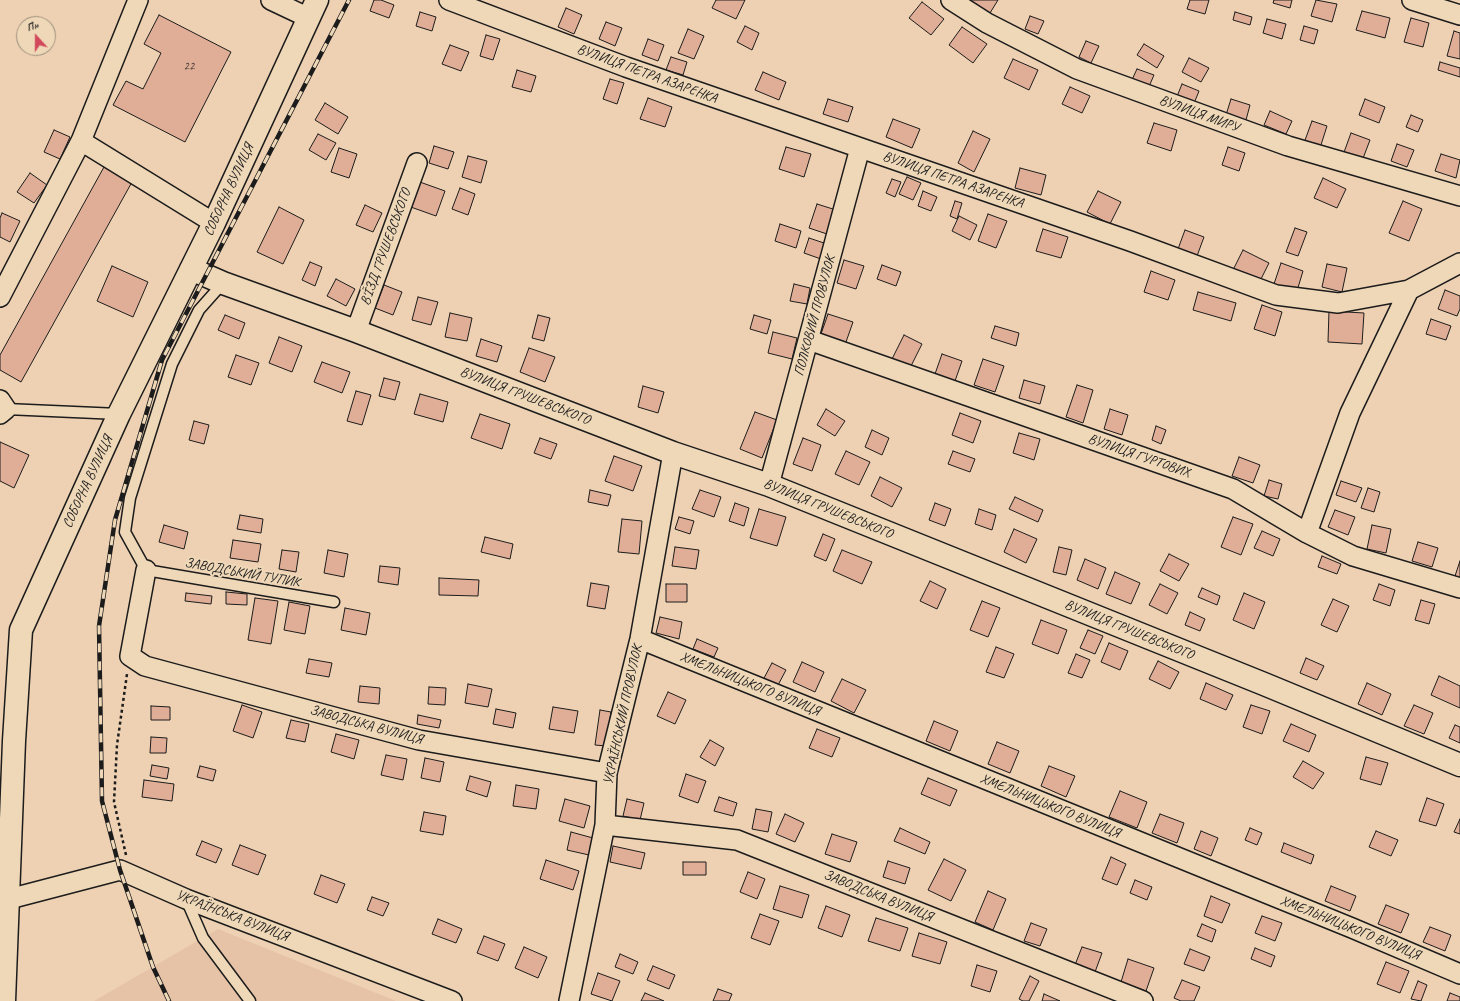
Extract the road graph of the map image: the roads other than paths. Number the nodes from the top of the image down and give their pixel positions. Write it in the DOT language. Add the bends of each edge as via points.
graph roads {
  1 [pos="138,0"];
  2 [pos="271,0"];
  3 [pos="449,0"];
  4 [pos="951,0"];
  5 [pos="1412,0"];
  6 [pos="313,9"];
  7 [pos="1460,15"];
  8 [pos="81,141"];
  9 [pos="860,148"];
  10 [pos="417,163"];
  11 [pos="1460,196"];
  12 [pos="214,223"];
  13 [pos="1460,263"];
  14 [pos="191,269"];
  15 [pos="223,283"];
  16 [pos="1409,290"];
  17 [pos="0,296"];
  18 [pos="356,331"];
  19 [pos="809,340"];
  20 [pos="2,408"];
  21 [pos="119,414"];
  22 [pos="673,453"];
  23 [pos="768,485"];
  24 [pos="1307,533"];
  25 [pos="146,570"];
  26 [pos="1460,588"];
  27 [pos="334,602"];
  28 [pos="640,640"];
  29 [pos="7,741"];
  30 [pos="1460,765"];
  31 [pos="607,773"];
  32 [pos="605,825"];
  33 [pos="9,899"];
  34 [pos="186,899"];
  35 [pos="1460,974"];
  36 [pos="4,1001"];
  37 [pos="250,1001"];
  38 [pos="452,1001"];
  39 [pos="569,1001"];
  40 [pos="1143,1001"];
  1 -- 8 [label="street"];
  2 -- 6 [label="street"];
  3 -- 9 [label="street, ВУЛИЦЯ ПЕТРА АЗАРЕНКА" via="626,67"];
  4 -- 11 [label="street, ВУЛИЦЯ МИРУ" via="987,23 1077,69 1288,146"];
  5 -- 7 [label="street"];
  6 -- 12 [label="street, СОБОРНА ВУЛИЦЯ"];
  8 -- 12 [label="street"];
  8 -- 17 [label="street"];
  9 -- 16 [label="street, ВУЛИЦЯ ПЕТРА АЗАРЕНКА" via="1130,241 1276,295 1338,303"];
  9 -- 19 [label="street, ПОЛКОВИЙ ПРОВУЛОК"];
  10 -- 18 [label="street, В'ЇЗД ГРУШЕВСЬКОГО"];
  12 -- 14 [label="street, СОБОРНА ВУЛИЦЯ"];
  13 -- 16 [label="street, ВУЛИЦЯ ПЕТРА АЗАРЕНКА"];
  14 -- 15 [label="street, ВУЛИЦЯ ГРУШЕВСЬКОГО"];
  14 -- 21 [label="street, СОБОРНА ВУЛИЦЯ"];
  15 -- 18 [label="street, ВУЛИЦЯ ГРУШЕВСЬКОГО"];
  15 -- 25 [label="lane" via="198,310 172,364 130,498 125,532"];
  16 -- 24 [label="street" via="1350,413"];
  18 -- 22 [label="street, ВУЛИЦЯ ГРУШЕВСЬКОГО"];
  19 -- 23 [label="street, ПОЛКОВИЙ ПРОВУЛОК"];
  19 -- 24 [label="street, ВУЛИЦЯ ГУРТОВИХ" via="1233,489"];
  20 -- 21 [label="lane"];
  21 -- 29 [label="street, СОБОРНА ВУЛИЦЯ" via="21,630"];
  22 -- 23 [label="street, ВУЛИЦЯ ГРУШЕВСЬКОГО"];
  22 -- 28 [label="street, УКРАЇНСЬКИЙ ПРОВУЛОК"];
  23 -- 30 [label="street, ВУЛИЦЯ ГРУШЕВСЬКОГО"];
  24 -- 26 [label="street, ВУЛИЦЯ ГУРТОВИХ" via="1353,556"];
  25 -- 27 [label="lane, ЗАВОДСЬКИЙ ТУПИК"];
  25 -- 31 [label="street, ЗАВОДСЬКА ВУЛИЦЯ" via="130,656 145,666 419,740"];
  28 -- 31 [label="street, УКРАЇНСЬКИЙ ПРОВУЛОК"];
  28 -- 35 [label="street, ХМЕЛЬНИЦЬКОГО ВУЛИЦЯ"];
  29 -- 33 [label="street, СОБОРНА ВУЛИЦЯ"];
  31 -- 32 [label="street, УКРАЇНСЬКИЙ ПРОВУЛОК"];
  32 -- 39 [label="street, УКРАЇНСЬКИЙ ПРОВУЛОК"];
  32 -- 40 [label="street, ЗАВОДСЬКА ВУЛИЦЯ" via="737,840"];
  33 -- 34 [label="street, УКРАЇНСЬКА ВУЛИЦЯ" via="120,870"];
  33 -- 36 [label="street, СОБОРНА ВУЛИЦЯ"];
  34 -- 37 [label="lane" via="203,938"];
  34 -- 38 [label="street, УКРАЇНСЬКА ВУЛИЦЯ"];
}
